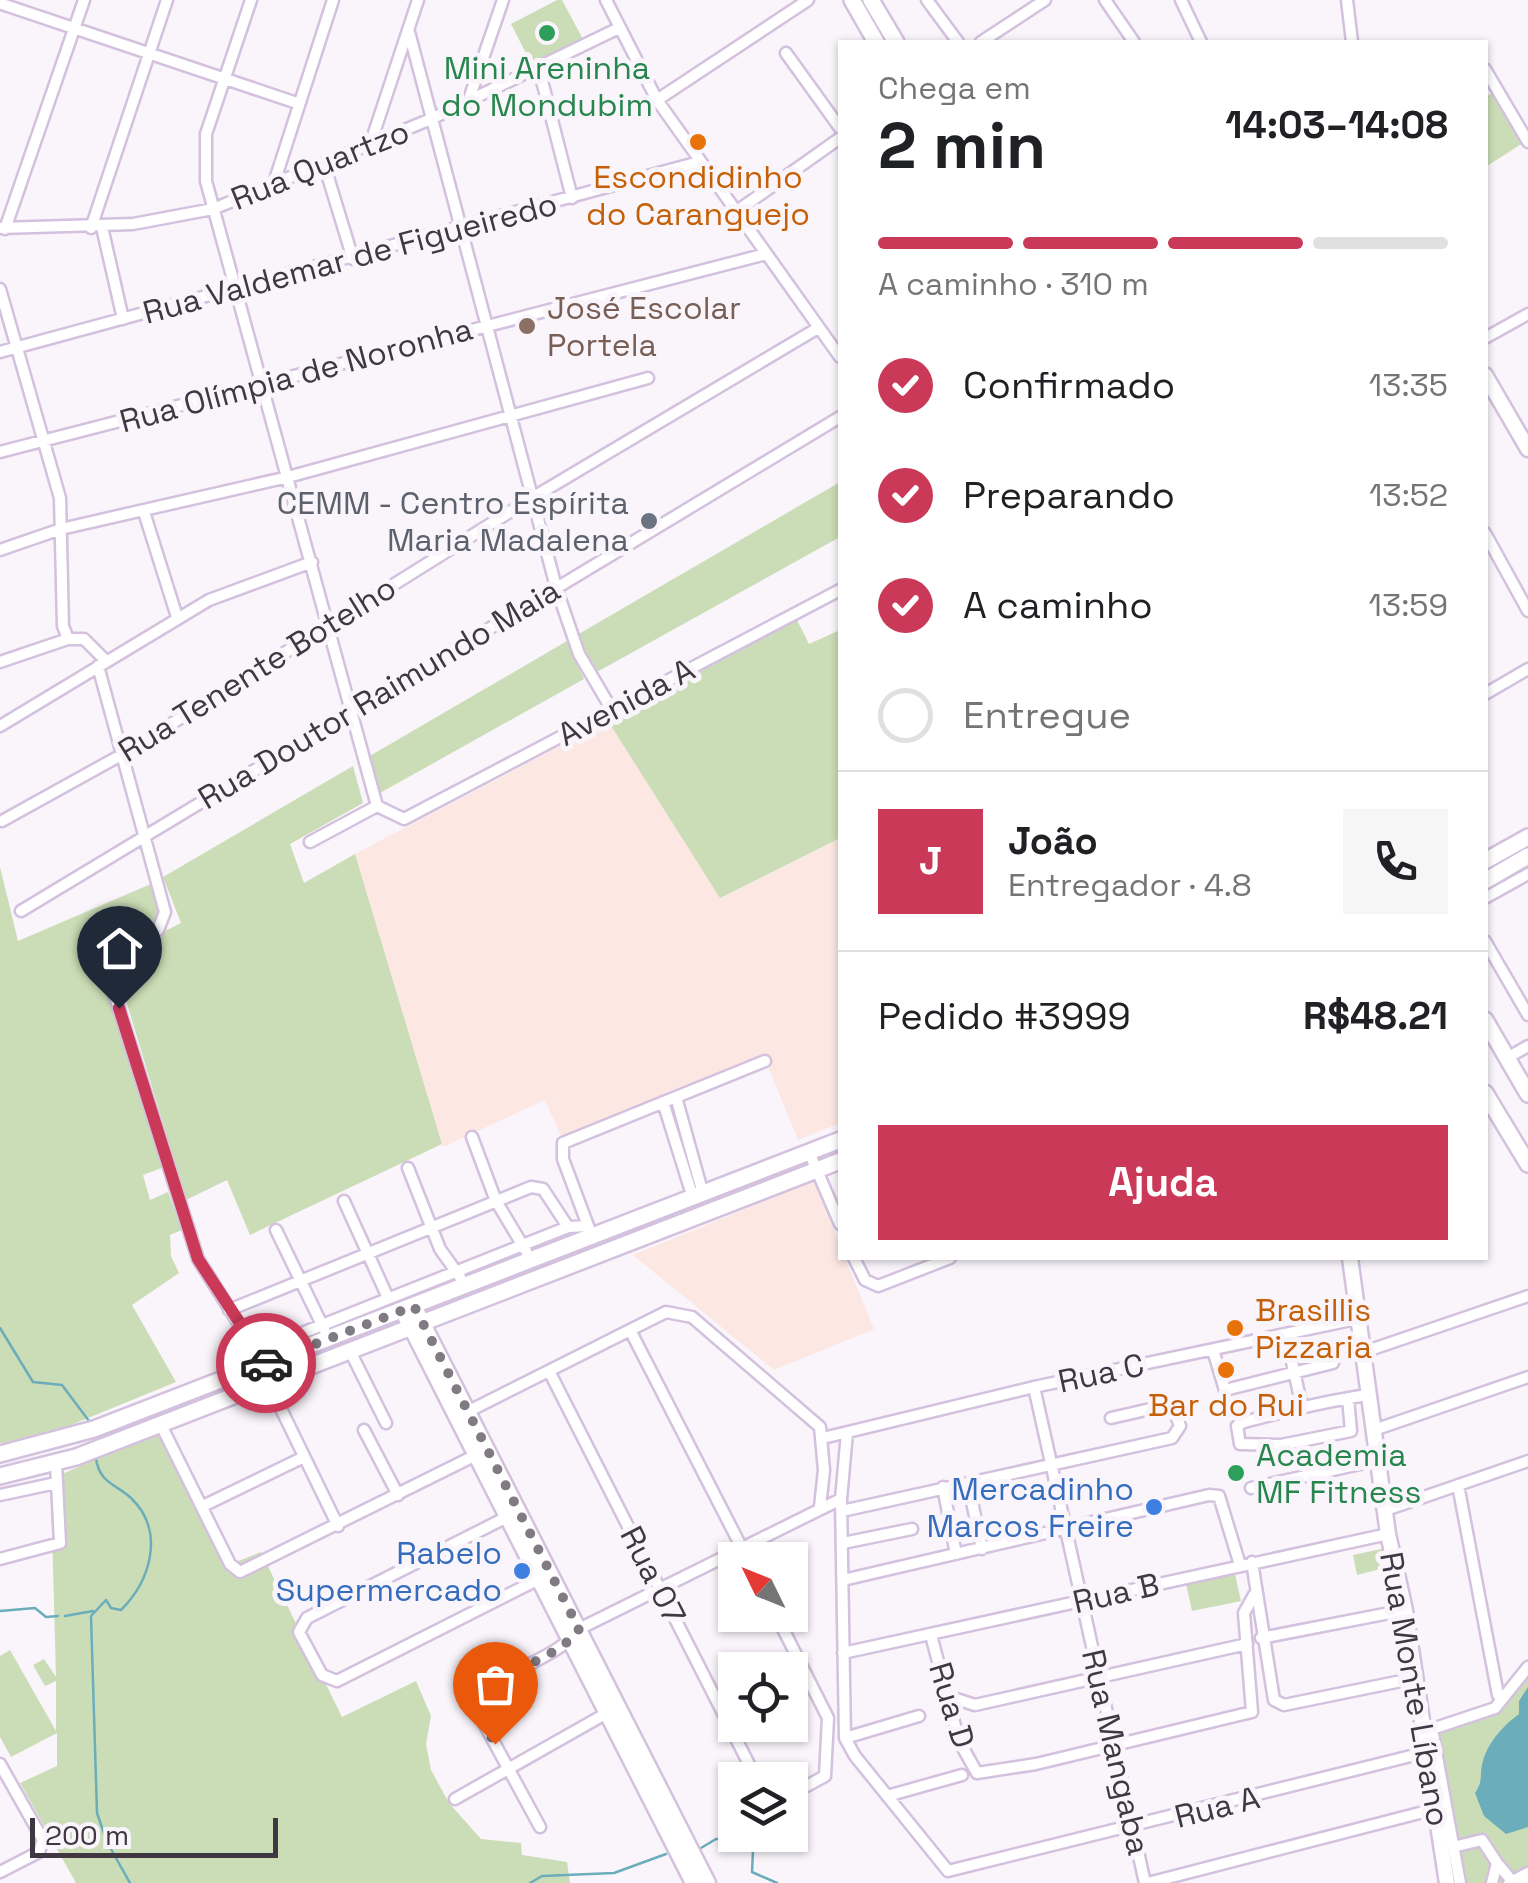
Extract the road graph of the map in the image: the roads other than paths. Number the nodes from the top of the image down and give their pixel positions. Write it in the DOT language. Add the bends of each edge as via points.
graph roads {
  1 [pos="84,0"];
  2 [pos="167,0"];
  3 [pos="251,0"];
  4 [pos="333,0"];
  5 [pos="418,0"];
  6 [pos="503,0"];
  7 [pos="606,0"];
  8 [pos="808,0"];
  9 [pos="852,0"];
  10 [pos="871,0"];
  11 [pos="927,0"];
  12 [pos="1045,0"];
  13 [pos="1105,0"];
  14 [pos="1181,0"];
  15 [pos="1347,0"];
  16 [pos="2,4"];
  17 [pos="620,28"];
  18 [pos="74,31"];
  19 [pos="409,32"];
  20 [pos="875,40"];
  21 [pos="895,40"];
  22 [pos="957,40"];
  23 [pos="984,40"];
  24 [pos="1133,40"];
  25 [pos="1200,40"];
  26 [pos="1352,40"];
  27 [pos="786,53"];
  28 [pos="148,55"];
  29 [pos="539,70"];
  30 [pos="1488,75"];
  31 [pos="224,78"];
  32 [pos="658,100"];
  33 [pos="468,102"];
  34 [pos="298,103"];
  35 [pos="431,119"];
  36 [pos="838,125"];
  37 [pos="838,139"];
  38 [pos="1528,142"];
  39 [pos="370,145"];
  40 [pos="700,162"];
  41 [pos="324,164"];
  42 [pos="273,186"];
  43 [pos="572,198"];
  44 [pos="213,209"];
  45 [pos="737,210"];
  46 [pos="96,227"];
  47 [pos="3,228"];
  48 [pos="463,228"];
  49 [pos="766,254"];
  50 [pos="353,259"];
  51 [pos="0,289"];
  52 [pos="238,290"];
  53 [pos="1528,314"];
  54 [pos="123,319"];
  55 [pos="485,325"];
  56 [pos="818,328"];
  57 [pos="1488,336"];
  58 [pos="18,347"];
  59 [pos="0,352"];
  60 [pos="838,354"];
  61 [pos="648,378"];
  62 [pos="1488,380"];
  63 [pos="263,384"];
  64 [pos="512,416"];
  65 [pos="838,418"];
  66 [pos="44,440"];
  67 [pos="1528,449"];
  68 [pos="0,452"];
  69 [pos="288,477"];
  70 [pos="532,498"];
  71 [pos="144,512"];
  72 [pos="61,529"];
  73 [pos="1488,538"];
  74 [pos="0,550"];
  75 [pos="312,562"];
  76 [pos="556,588"];
  77 [pos="838,591"];
  78 [pos="1528,610"];
  79 [pos="177,617"];
  80 [pos="326,627"];
  81 [pos="68,639"];
  82 [pos="0,662"];
  83 [pos="102,664"];
  84 [pos="1528,669"];
  85 [pos="1488,692"];
  86 [pos="612,710"];
  87 [pos="350,711"];
  88 [pos="0,726"];
  89 [pos="122,754"];
  90 [pos="378,806"];
  91 [pos="2,821"];
  92 [pos="143,837"];
  93 [pos="1528,837"];
  94 [pos="310,842"];
  95 [pos="1528,856"];
  96 [pos="1488,859"];
  97 [pos="1526,878"];
  98 [pos="1488,879"];
  99 [pos="1488,897"];
  100 [pos="21,911"];
  101 [pos="1488,946"];
  102 [pos="1528,1015"];
  103 [pos="1488,1025"];
  104 [pos="1528,1046"];
  105 [pos="1507,1058"];
  106 [pos="765,1060"];
  107 [pos="1528,1094"];
  108 [pos="676,1096"];
  109 [pos="1488,1098"];
  110 [pos="663,1102"];
  111 [pos="472,1137"];
  112 [pos="838,1141"];
  113 [pos="809,1152"];
  114 [pos="838,1161"];
  115 [pos="1528,1164"];
  116 [pos="408,1168"];
  117 [pos="817,1169"];
  118 [pos="698,1196"];
  119 [pos="344,1200"];
  120 [pos="496,1200"];
  121 [pos="838,1219"];
  122 [pos="568,1227"];
  123 [pos="432,1228"];
  124 [pos="276,1230"];
  125 [pos="590,1231"];
  126 [pos="366,1254"];
  127 [pos="531,1254"];
  128 [pos="855,1260"];
  129 [pos="945,1260"];
  130 [pos="1350,1260"];
  131 [pos="514,1268"];
  132 [pos="546,1274"];
  133 [pos="461,1279"];
  134 [pos="299,1281"];
  135 [pos="518,1285"];
  136 [pos="1528,1296"];
  137 [pos="388,1298"];
  138 [pos="408,1308"];
  139 [pos="229,1310"];
  140 [pos="1356,1319"];
  141 [pos="417,1325"];
  142 [pos="630,1330"];
  143 [pos="325,1331"];
  144 [pos="1286,1335"];
  145 [pos="350,1350"];
  146 [pos="1214,1350"];
  147 [pos="1361,1353"];
  148 [pos="1332,1363"];
  149 [pos="263,1365"];
  150 [pos="549,1370"];
  151 [pos="1292,1372"];
  152 [pos="225,1376"];
  153 [pos="1528,1377"];
  154 [pos="209,1382"];
  155 [pos="1034,1387"];
  156 [pos="1368,1395"];
  157 [pos="224,1397"];
  158 [pos="1348,1398"];
  159 [pos="1302,1407"];
  160 [pos="462,1414"];
  161 [pos="1111,1418"];
  162 [pos="386,1422"];
  163 [pos="160,1423"];
  164 [pos="364,1430"];
  165 [pos="1374,1430"];
  166 [pos="847,1433"];
  167 [pos="823,1438"];
  168 [pos="482,1452"];
  169 [pos="0,1454"];
  170 [pos="304,1458"];
  171 [pos="1378,1460"];
  172 [pos="1528,1461"];
  173 [pos="56,1463"];
  174 [pos="1052,1465"];
  175 [pos="0,1476"];
  176 [pos="968,1482"];
  177 [pos="56,1483"];
  178 [pos="1458,1486"];
  179 [pos="944,1487"];
  180 [pos="1251,1488"];
  181 [pos="0,1495"];
  182 [pos="398,1495"];
  183 [pos="841,1505"];
  184 [pos="203,1506"];
  185 [pos="820,1508"];
  186 [pos="1386,1510"];
  187 [pos="514,1514"];
  188 [pos="338,1526"];
  189 [pos="912,1529"];
  190 [pos="1068,1530"];
  191 [pos="1388,1534"];
  192 [pos="738,1542"];
  193 [pos="753,1542"];
  194 [pos="843,1543"];
  195 [pos="982,1549"];
  196 [pos="956,1554"];
  197 [pos="0,1558"];
  198 [pos="718,1560"];
  199 [pos="1246,1564"];
  200 [pos="545,1576"];
  201 [pos="843,1580"];
  202 [pos="660,1589"];
  203 [pos="1254,1595"];
  204 [pos="1082,1601"];
  205 [pos="1405,1610"];
  206 [pos="785,1632"];
  207 [pos="575,1635"];
  208 [pos="932,1635"];
  209 [pos="1261,1638"];
  210 [pos="1247,1644"];
  211 [pos="843,1653"];
  212 [pos="1528,1667"];
  213 [pos="1416,1678"];
  214 [pos="1100,1679"];
  215 [pos="1498,1695"];
  216 [pos="947,1696"];
  217 [pos="607,1714"];
  218 [pos="919,1716"];
  219 [pos="843,1717"];
  220 [pos="828,1718"];
  221 [pos="847,1743"];
  222 [pos="1114,1746"];
  223 [pos="1426,1752"];
  224 [pos="826,1757"];
  225 [pos="748,1762"];
  226 [pos="0,1764"];
  227 [pos="508,1769"];
  228 [pos="962,1776"];
  229 [pos="808,1787"];
  230 [pos="887,1796"];
  231 [pos="456,1800"];
  232 [pos="1436,1808"];
  233 [pos="540,1827"];
  234 [pos="1133,1828"];
  235 [pos="1454,1847"];
  236 [pos="1497,1862"];
  237 [pos="0,1872"];
  238 [pos="1528,1873"];
  239 [pos="954,1876"];
  240 [pos="1510,1882"];
  241 [pos="693,1883"];
  242 [pos="708,1883"];
  243 [pos="1147,1883"];
  244 [pos="1447,1883"];
  245 [pos="1460,1883"];
  246 [pos="1492,1883"];
  1 -- 18 [label="street"];
  2 -- 28 [label="street"];
  3 -- 31 [label="street"];
  4 -- 34 [label="street"];
  5 -- 19 [label="street"];
  6 -- 33 [label="street"];
  7 -- 17 [label="street"];
  8 -- 32 [label="street"];
  9 -- 20 [label="main road"];
  10 -- 21 [label="main road"];
  11 -- 22 [label="street"];
  12 -- 23 [label="street"];
  13 -- 24 [label="street"];
  14 -- 25 [label="street"];
  15 -- 26 [label="street"];
  16 -- 18 [label="street"];
  17 -- 29 [label="street, Rua Quartzo"];
  17 -- 32 [label="street"];
  18 -- 28 [label="street"];
  18 -- 47 [label="street"];
  19 -- 35 [label="street"];
  19 -- 39 [label="street"];
  27 -- 36 [label="street"];
  28 -- 31 [label="street"];
  28 -- 46 [label="street"];
  29 -- 33 [label="street, Rua Quartzo"];
  29 -- 43 [label="street"];
  30 -- 38 [label="street"];
  31 -- 34 [label="street"];
  31 -- 44 [label="street" via="204,148"];
  32 -- 40 [label="street"];
  33 -- 35 [label="street, Rua Quartzo"];
  34 -- 42 [label="street"];
  35 -- 39 [label="street, Rua Quartzo"];
  35 -- 48 [label="street"];
  37 -- 45 [label="street"];
  39 -- 41 [label="street, Rua Quartzo"];
  40 -- 43 [label="street, Rua Valdemar de Figueiredo"];
  40 -- 45 [label="street"];
  41 -- 42 [label="street, Rua Quartzo"];
  41 -- 50 [label="street"];
  42 -- 44 [label="street, Rua Quartzo"];
  43 -- 48 [label="street, Rua Valdemar de Figueiredo"];
  44 -- 46 [label="street, Rua Quartzo"];
  44 -- 52 [label="street"];
  45 -- 49 [label="street"];
  46 -- 47 [label="street, Rua Quartzo"];
  46 -- 54 [label="street"];
  48 -- 50 [label="street, Rua Valdemar de Figueiredo"];
  48 -- 55 [label="street"];
  49 -- 55 [label="street, Rua Olímpia de Noronha"];
  49 -- 56 [label="street"];
  50 -- 52 [label="street, Rua Valdemar de Figueiredo"];
  51 -- 58 [label="street"];
  52 -- 54 [label="street, Rua Valdemar de Figueiredo"];
  52 -- 63 [label="street"];
  53 -- 57 [label="street"];
  54 -- 58 [label="street, Rua Valdemar de Figueiredo"];
  55 -- 63 [label="street, Rua Olímpia de Noronha"];
  55 -- 64 [label="street"];
  56 -- 60 [label="street"];
  56 -- 70 [label="street, Rua Tenente Botelho"];
  58 -- 59 [label="street, Rua Valdemar de Figueiredo"];
  58 -- 66 [label="street"];
  61 -- 64 [label="street"];
  62 -- 67 [label="street"];
  63 -- 66 [label="street, Rua Olímpia de Noronha"];
  63 -- 69 [label="street"];
  64 -- 69 [label="street"];
  64 -- 70 [label="street"];
  65 -- 76 [label="street, Rua Doutor Raimundo Maia"];
  66 -- 68 [label="street, Rua Olímpia de Noronha"];
  66 -- 72 [label="street"];
  69 -- 71 [label="street"];
  69 -- 75 [label="street"];
  70 -- 76 [label="street"];
  70 -- 80 [label="street, Rua Tenente Botelho"];
  71 -- 72 [label="street"];
  71 -- 79 [label="street"];
  72 -- 74 [label="street"];
  72 -- 81 [label="street" via="59,605"];
  73 -- 78 [label="street"];
  75 -- 79 [label="street"];
  75 -- 80 [label="street"];
  76 -- 86 [label="street" via="575,644"];
  76 -- 87 [label="street, Rua Doutor Raimundo Maia"];
  77 -- 86 [label="street, Avenida A"];
  79 -- 83 [label="street"];
  80 -- 87 [label="street"];
  80 -- 89 [label="street, Rua Tenente Botelho"];
  81 -- 82 [label="street"];
  81 -- 83 [label="street" via="84,639"];
  83 -- 88 [label="street"];
  83 -- 89 [label="street"];
  84 -- 85 [label="street"];
  86 -- 90 [label="street, Avenida A" via="412,815 396,818"];
  87 -- 90 [label="street"];
  87 -- 92 [label="street, Rua Doutor Raimundo Maia"];
  89 -- 91 [label="street, Rua Tenente Botelho"];
  89 -- 92 [label="street"];
  90 -- 94 [label="street"];
  92 -- 100 [label="street, Rua Doutor Raimundo Maia"];
  92 -- 139 [label="street" via="165,912 158,930 114,951 106,968 183,1219"];
  93 -- 96 [label="main road"];
  95 -- 98 [label="main road"];
  97 -- 99 [label="street"];
  101 -- 102 [label="street"];
  103 -- 105 [label="main road"];
  104 -- 105 [label="street"];
  105 -- 107 [label="main road"];
  106 -- 108 [label="street"];
  108 -- 110 [label="street"];
  108 -- 118 [label="street"];
  109 -- 115 [label="main road"];
  110 -- 118 [label="street"];
  110 -- 125 [label="street" via="564,1143 562,1159"];
  111 -- 120 [label="street"];
  112 -- 113 [label="main road"];
  113 -- 117 [label="street"];
  113 -- 118 [label="main road"];
  114 -- 117 [label="main road"];
  116 -- 123 [label="street"];
  117 -- 121 [label="street"];
  117 -- 132 [label="main road"];
  118 -- 125 [label="main road"];
  119 -- 126 [label="street"];
  120 -- 122 [label="street" via="540,1186"];
  120 -- 123 [label="street"];
  120 -- 127 [label="street"];
  122 -- 125 [label="street"];
  122 -- 127 [label="street"];
  123 -- 126 [label="street"];
  123 -- 133 [label="street"];
  124 -- 134 [label="street"];
  125 -- 127 [label="main road"];
  126 -- 134 [label="street"];
  126 -- 137 [label="street"];
  127 -- 131 [label="main road"];
  127 -- 132 [label="main road"];
  127 -- 133 [label="street"];
  128 -- 129 [label="street" via="865,1280 878,1286"];
  130 -- 140 [label="street, Rua Monte Líbano"];
  131 -- 133 [label="main road"];
  131 -- 135 [label="main road" via="522,1274"];
  132 -- 135 [label="main road"];
  133 -- 137 [label="street"];
  133 -- 138 [label="main road"];
  134 -- 139 [label="street"];
  134 -- 143 [label="street"];
  135 -- 141 [label="main road"];
  136 -- 147 [label="street"];
  137 -- 143 [label="street"];
  138 -- 141 [label="street"];
  138 -- 143 [label="main road"];
  139 -- 149 [label="street"];
  140 -- 144 [label="street, Rua C"];
  140 -- 147 [label="street, Rua Monte Líbano"];
  141 -- 145 [label="main road"];
  141 -- 160 [label="street"];
  142 -- 150 [label="street"];
  142 -- 167 [label="street" via="666,1312 692,1317 812,1417"];
  142 -- 192 [label="street"];
  143 -- 149 [label="main road"];
  144 -- 146 [label="street, Rua C"];
  144 -- 151 [label="street"];
  145 -- 149 [label="main road"];
  145 -- 162 [label="street"];
  146 -- 151 [label="street" via="1225,1390"];
  146 -- 155 [label="street, Rua C"];
  147 -- 156 [label="street, Rua Monte Líbano"];
  148 -- 151 [label="street"];
  149 -- 152 [label="main road"];
  149 -- 157 [label="main road"];
  149 -- 170 [label="street"];
  150 -- 160 [label="street"];
  150 -- 202 [label="street, Rua 07"];
  151 -- 159 [label="street"];
  152 -- 154 [label="main road"];
  152 -- 157 [label="main road"];
  153 -- 165 [label="street"];
  154 -- 157 [label="main road"];
  154 -- 169 [label="main road" via="73,1436"];
  155 -- 166 [label="street, Rua C"];
  155 -- 174 [label="street, Rua Mangaba"];
  156 -- 158 [label="street"];
  156 -- 165 [label="street, Rua Monte Líbano"];
  157 -- 163 [label="main road"];
  158 -- 159 [label="street"];
  158 -- 159 [label="street" via="1353,1426 1346,1432 1245,1447 1237,1428 1244,1422"];
  160 -- 168 [label="street"];
  161 -- 174 [label="street" via="1172,1404 1180,1426 1172,1438"];
  163 -- 173 [label="main road"];
  163 -- 184 [label="street"];
  164 -- 182 [label="street"];
  165 -- 171 [label="street, Rua Monte Líbano"];
  166 -- 167 [label="street, Rua C"];
  166 -- 183 [label="street"];
  167 -- 185 [label="street"];
  168 -- 182 [label="street"];
  168 -- 187 [label="street"];
  170 -- 184 [label="street"];
  170 -- 188 [label="street"];
  171 -- 180 [label="street"];
  171 -- 186 [label="street, Rua Monte Líbano"];
  172 -- 178 [label="street"];
  173 -- 175 [label="main road"];
  173 -- 177 [label="street"];
  174 -- 176 [label="street"];
  174 -- 190 [label="street, Rua Mangaba"];
  176 -- 179 [label="street"];
  176 -- 195 [label="street"];
  177 -- 181 [label="street"];
  177 -- 197 [label="street" via="60,1544"];
  178 -- 186 [label="street"];
  178 -- 215 [label="street"];
  179 -- 183 [label="street"];
  179 -- 196 [label="street"];
  182 -- 188 [label="street"];
  183 -- 185 [label="street"];
  183 -- 194 [label="street"];
  184 -- 188 [label="street" via="230,1564 245,1571"];
  185 -- 193 [label="street"];
  186 -- 191 [label="street, Rua Monte Líbano"];
  187 -- 200 [label="street"];
  187 -- 200 [label="street" via="307,1618 299,1632 322,1675 337,1682"];
  189 -- 194 [label="street"];
  190 -- 195 [label="street"];
  190 -- 199 [label="street" via="1209,1494 1219,1496"];
  190 -- 204 [label="street, Rua Mangaba"];
  191 -- 199 [label="street, Rua B"];
  191 -- 205 [label="street, Rua Monte Líbano"];
  194 -- 201 [label="street"];
  195 -- 196 [label="street"];
  196 -- 201 [label="street"];
  198 -- 202 [label="street"];
  199 -- 203 [label="street"];
  199 -- 204 [label="street, Rua B"];
  200 -- 207 [label="street"];
  201 -- 211 [label="street"];
  202 -- 207 [label="street"];
  202 -- 225 [label="street, Rua 07"];
  203 -- 209 [label="street"];
  203 -- 210 [label="street" via="1244,1613"];
  204 -- 208 [label="street, Rua B"];
  204 -- 214 [label="street, Rua Mangaba"];
  205 -- 209 [label="street"];
  205 -- 213 [label="street, Rua Monte Líbano"];
  206 -- 220 [label="street"];
  207 -- 217 [label="street"];
  207 -- 227 [label="street" via="484,1697 478,1712"];
  207 -- 242 [label="street"];
  208 -- 211 [label="street, Rua B"];
  208 -- 216 [label="street, Rua D"];
  209 -- 213 [label="street" via="1274,1700 1284,1705"];
  210 -- 214 [label="street"];
  210 -- 222 [label="street" via="1252,1712"];
  211 -- 219 [label="street"];
  212 -- 235 [label="street" via="1495,1708 1432,1730"];
  213 -- 223 [label="street, Rua Monte Líbano"];
  214 -- 216 [label="street" via="975,1705"];
  214 -- 222 [label="street, Rua Mangaba"];
  216 -- 222 [label="street, Rua D" via="977,1773"];
  217 -- 227 [label="street"];
  217 -- 241 [label="street"];
  218 -- 221 [label="street"];
  219 -- 220 [label="street"];
  219 -- 221 [label="street"];
  220 -- 224 [label="street"];
  221 -- 224 [label="street"];
  221 -- 230 [label="street"];
  222 -- 234 [label="street, Rua Mangaba"];
  223 -- 232 [label="street, Rua Monte Líbano"];
  223 -- 234 [label="street, Rua A"];
  224 -- 229 [label="street" via="823,1779"];
  226 -- 237 [label="street" via="43,1840 39,1852"];
  227 -- 231 [label="street"];
  227 -- 233 [label="street"];
  228 -- 230 [label="street"];
  230 -- 239 [label="street"];
  232 -- 243 [label="street"];
  232 -- 244 [label="street, Rua Monte Líbano"];
  234 -- 239 [label="street, Rua A"];
  234 -- 243 [label="street, Rua Mangaba"];
  235 -- 236 [label="street" via="1482,1840"];
  235 -- 245 [label="street"];
  236 -- 240 [label="street"];
  236 -- 246 [label="street"];
  238 -- 240 [label="street"];
}
